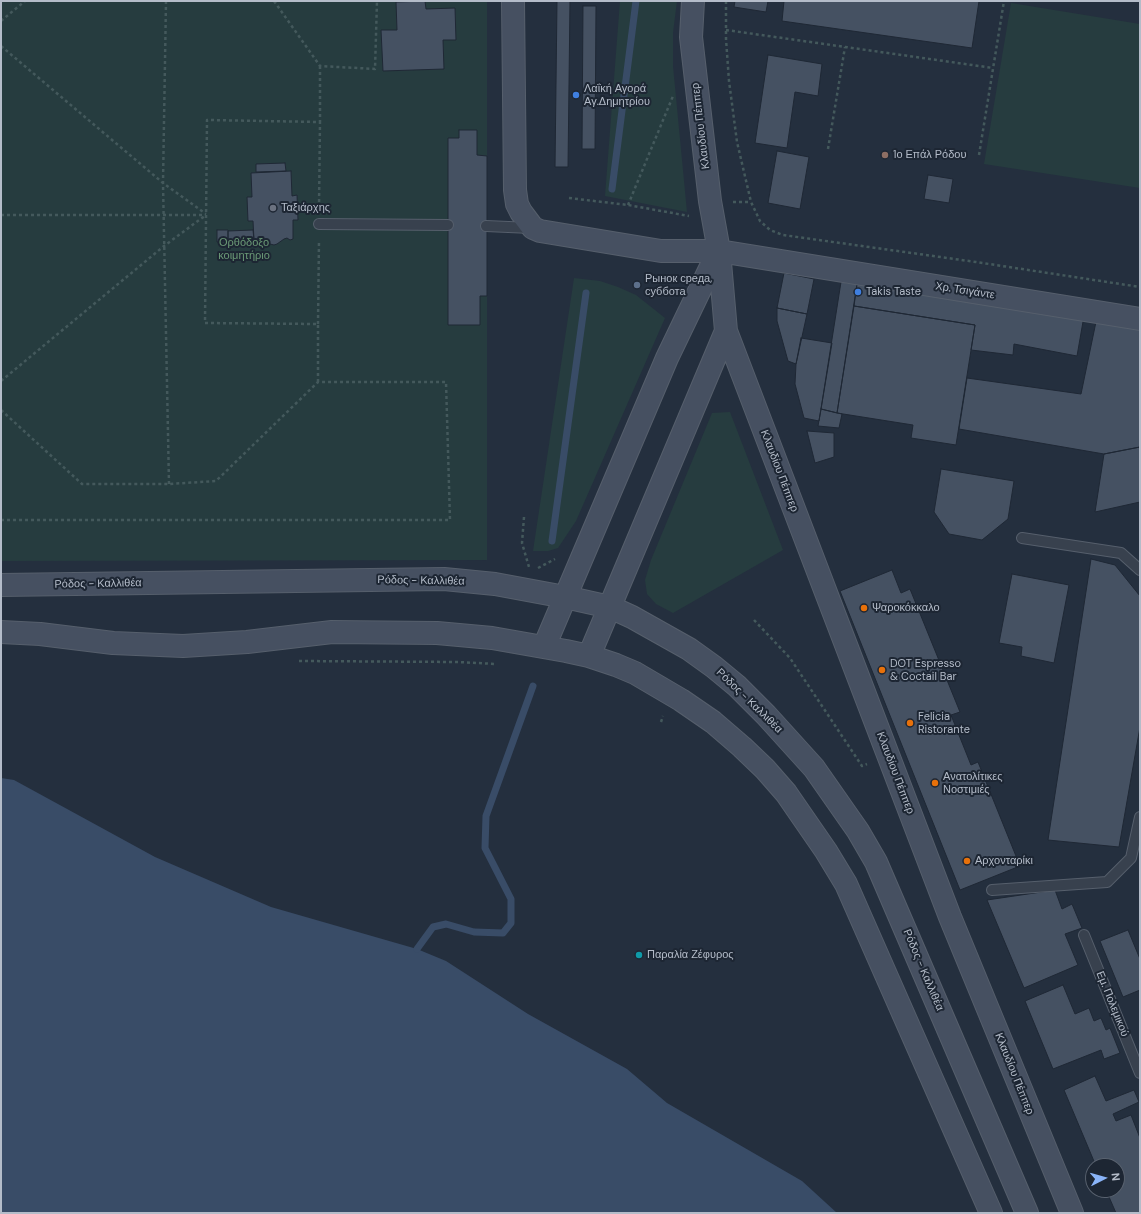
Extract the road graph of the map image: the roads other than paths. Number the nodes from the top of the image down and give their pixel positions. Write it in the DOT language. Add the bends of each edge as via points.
graph roads {
  1 [pos="513,1"];
  2 [pos="693,1"];
  3 [pos="319,224"];
  4 [pos="448,225"];
  5 [pos="486,226"];
  6 [pos="533,228"];
  7 [pos="719,251"];
  8 [pos="1140,319"];
  9 [pos="726,331"];
  10 [pos="1022,538"];
  11 [pos="1140,570"];
  12 [pos="1,585"];
  13 [pos="565,597"];
  14 [pos="610,608"];
  15 [pos="1,632"];
  16 [pos="544,647"];
  17 [pos="589,656"];
  18 [pos="1140,817"];
  19 [pos="992,890"];
  20 [pos="1084,936"];
  21 [pos="1140,1073"];
  22 [pos="991,1213"];
  23 [pos="1027,1213"];
  24 [pos="1072,1213"];
  1 -- 6 [label="main road" via="515,190 517,204"];
  2 -- 7 [label="main road, Κλαυδίου Πέππερ" via="691,45 710,201"];
  3 -- 4 [label="lane"];
  5 -- 6 [label="lane"];
  6 -- 7 [label="main road, Χρ. Τσιγάντε" via="661,251"];
  7 -- 8 [label="main road, Χρ. Τσιγάντε"];
  7 -- 9 [label="main road, Κλαυδίου Πέππερ"];
  7 -- 13 [label="main road" via="667,358"];
  9 -- 14 [label="main road"];
  9 -- 24 [label="main road, Κλαυδίου Πέππερ" via="950,918"];
  10 -- 11 [label="lane" via="1121,553"];
  12 -- 13 [label="main road, Ρόδος - Καλλιθέα" via="444,579 494,584"];
  13 -- 14 [label="main road, Ρόδος - Καλλιθέα"];
  13 -- 16 [label="main road"];
  14 -- 17 [label="main road"];
  14 -- 23 [label="main road, Ρόδος - Καλλιθέα" via="689,648 737,686 814,768 836,798 876,862"];
  15 -- 16 [label="main road" via="113,643 183,646 247,642 332,632 437,633 492,638"];
  16 -- 17 [label="main road"];
  17 -- 22 [label="main road" via="635,673 713,722 765,769 786,793 846,884"];
  18 -- 19 [label="lane" via="1131,858 1107,882"];
  20 -- 21 [label="lane, Εμ. Πολεμικού"];
}
